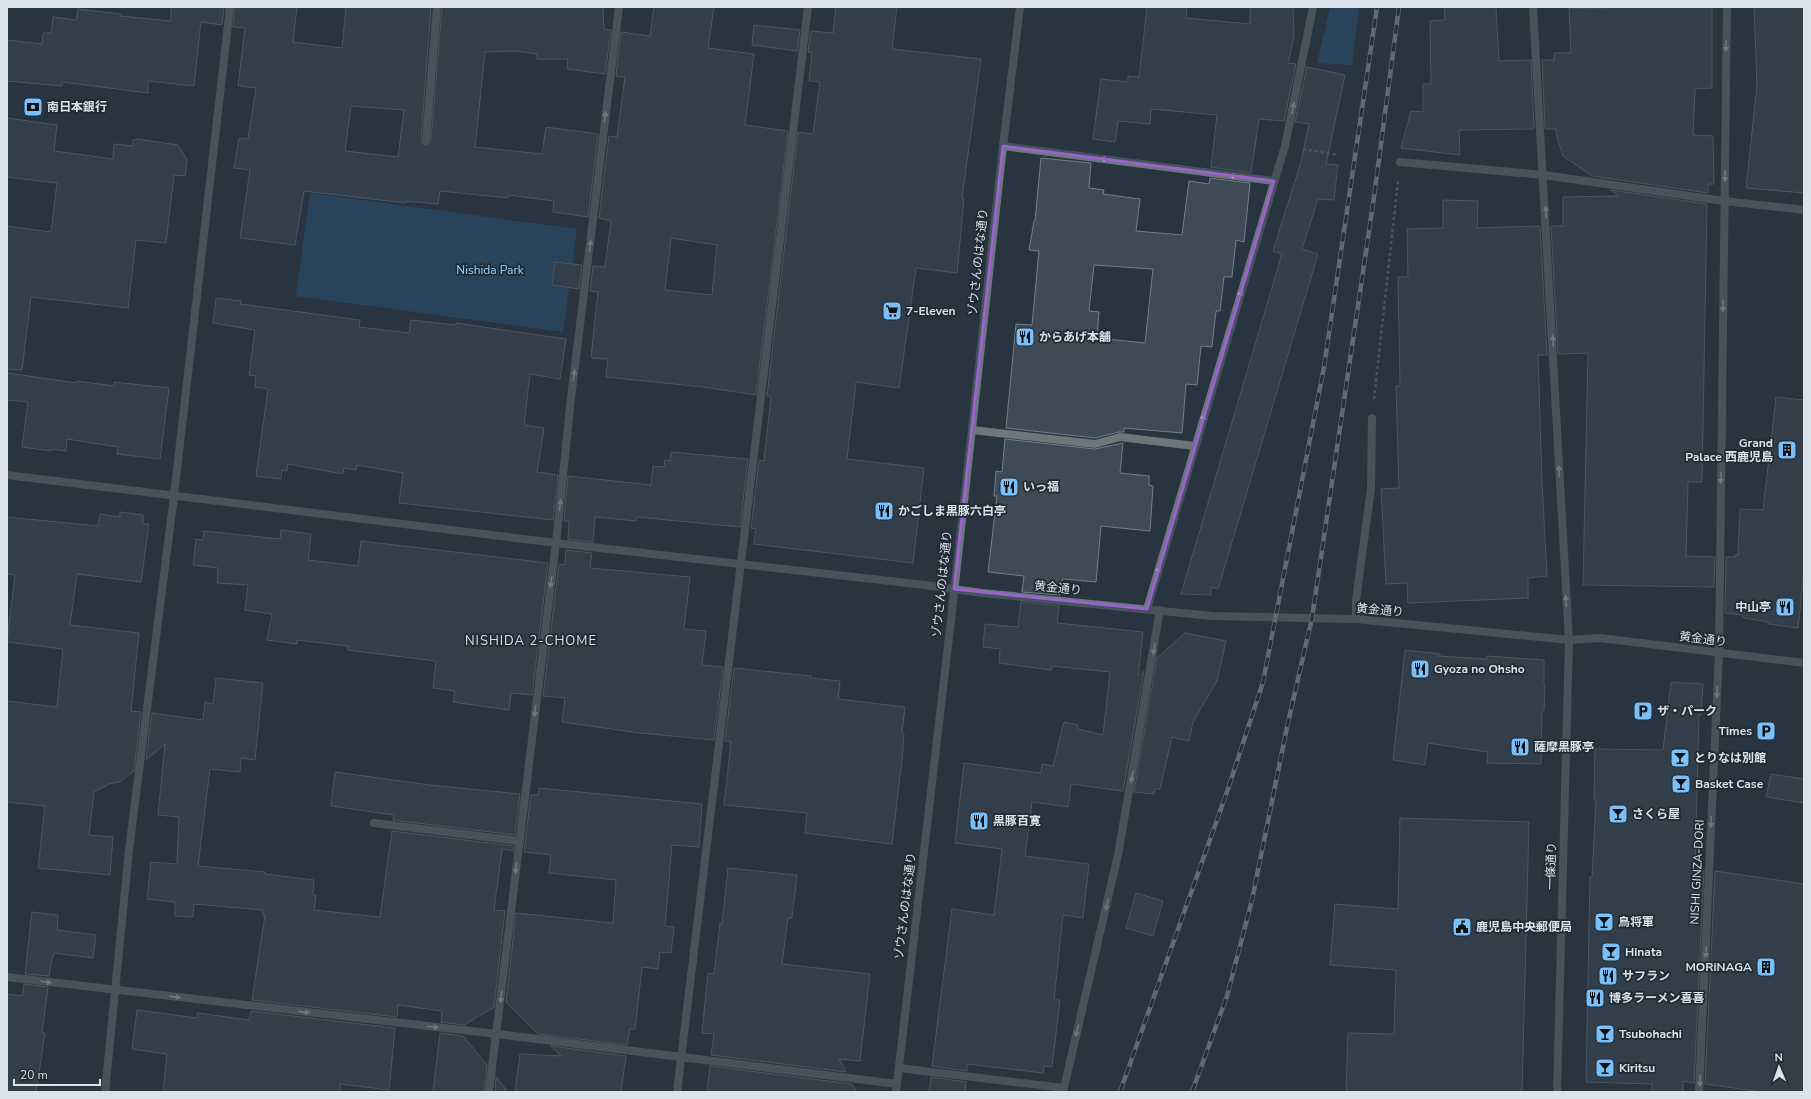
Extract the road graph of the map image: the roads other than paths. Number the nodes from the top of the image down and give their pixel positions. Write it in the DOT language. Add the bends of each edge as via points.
graph roads {
  1 [pos="230,7"];
  2 [pos="437,7"];
  3 [pos="619,7"];
  4 [pos="808,7"];
  5 [pos="1020,7"];
  6 [pos="1313,7"];
  7 [pos="1533,7"];
  8 [pos="1727,7"];
  9 [pos="426,140"];
  10 [pos="1003,146"];
  11 [pos="1400,162"];
  12 [pos="1544,176"];
  13 [pos="1274,181"];
  14 [pos="1724,201"];
  15 [pos="1804,210"];
  16 [pos="1372,418"];
  17 [pos="972,430"];
  18 [pos="1195,446"];
  19 [pos="7,475"];
  20 [pos="174,496"];
  21 [pos="556,543"];
  22 [pos="741,564"];
  23 [pos="954,589"];
  24 [pos="1147,609"];
  25 [pos="1160,610"];
  26 [pos="1356,620"];
  27 [pos="1569,640"];
  28 [pos="1719,653"];
  29 [pos="1804,663"];
  30 [pos="374,823"];
  31 [pos="519,841"];
  32 [pos="7,977"];
  33 [pos="115,990"];
  34 [pos="497,1034"];
  35 [pos="681,1058"];
  36 [pos="899,1068"];
  37 [pos="896,1088"];
  38 [pos="105,1092"];
  39 [pos="488,1092"];
  40 [pos="677,1092"];
  41 [pos="1557,1092"];
  42 [pos="1699,1092"];
  1 -- 20 [label="street"];
  2 -- 9 [label="street"];
  21 -- 3 [label="street, one-way" via="571,398"];
  4 -- 22 [label="street"];
  5 -- 10 [label="street, ゾウさんのはな通り"];
  13 -- 6 [label="street, one-way" via="1285,146"];
  7 -- 12 [label="street, 一條通り"];
  8 -- 14 [label="street, NISHI GINZA-DORI, one-way"];
  13 -- 10 [label="street, one-way"];
  10 -- 17 [label="street, ゾウさんのはな通り"];
  11 -- 12 [label="street"];
  12 -- 14 [label="street"];
  27 -- 12 [label="street, 一條通り, one-way"];
  18 -- 13 [label="street, one-way"];
  14 -- 15 [label="street"];
  14 -- 28 [label="street, NISHI GINZA-DORI, one-way"];
  16 -- 26 [label="street" via="1372,489 1356,600"];
  17 -- 18 [label="street" via="1095,444 1120,437"];
  17 -- 23 [label="street, ゾウさんのはな通り"];
  24 -- 18 [label="street, one-way"];
  19 -- 20 [label="street, 黄金通り"];
  20 -- 21 [label="street, 黄金通り"];
  20 -- 33 [label="street" via="129,850"];
  21 -- 22 [label="street, 黄金通り"];
  21 -- 31 [label="street, one-way"];
  22 -- 23 [label="street, 黄金通り"];
  22 -- 35 [label="street"];
  23 -- 24 [label="street, 黄金通り"];
  23 -- 36 [label="street, ゾウさんのはな通り"];
  24 -- 25 [label="street, 黄金通り"];
  25 -- 26 [label="street, 黄金通り" via="1212,616"];
  25 -- 36 [label="street, one-way" via="1118,855 1064,1088"];
  26 -- 27 [label="street, 黄金通り"];
  27 -- 28 [label="street, 黄金通り" via="1600,638"];
  27 -- 41 [label="street, 一條通り"];
  28 -- 29 [label="street, 黄金通り"];
  28 -- 42 [label="street, NISHI GINZA-DORI, one-way"];
  30 -- 31 [label="street"];
  31 -- 34 [label="street, one-way"];
  32 -- 33 [label="street, one-way"];
  33 -- 34 [label="street, one-way"];
  33 -- 38 [label="street"];
  34 -- 35 [label="street"];
  34 -- 39 [label="street"];
  35 -- 37 [label="street"];
  35 -- 40 [label="street"];
  36 -- 37 [label="street, ゾウさんのはな通り"];
}
